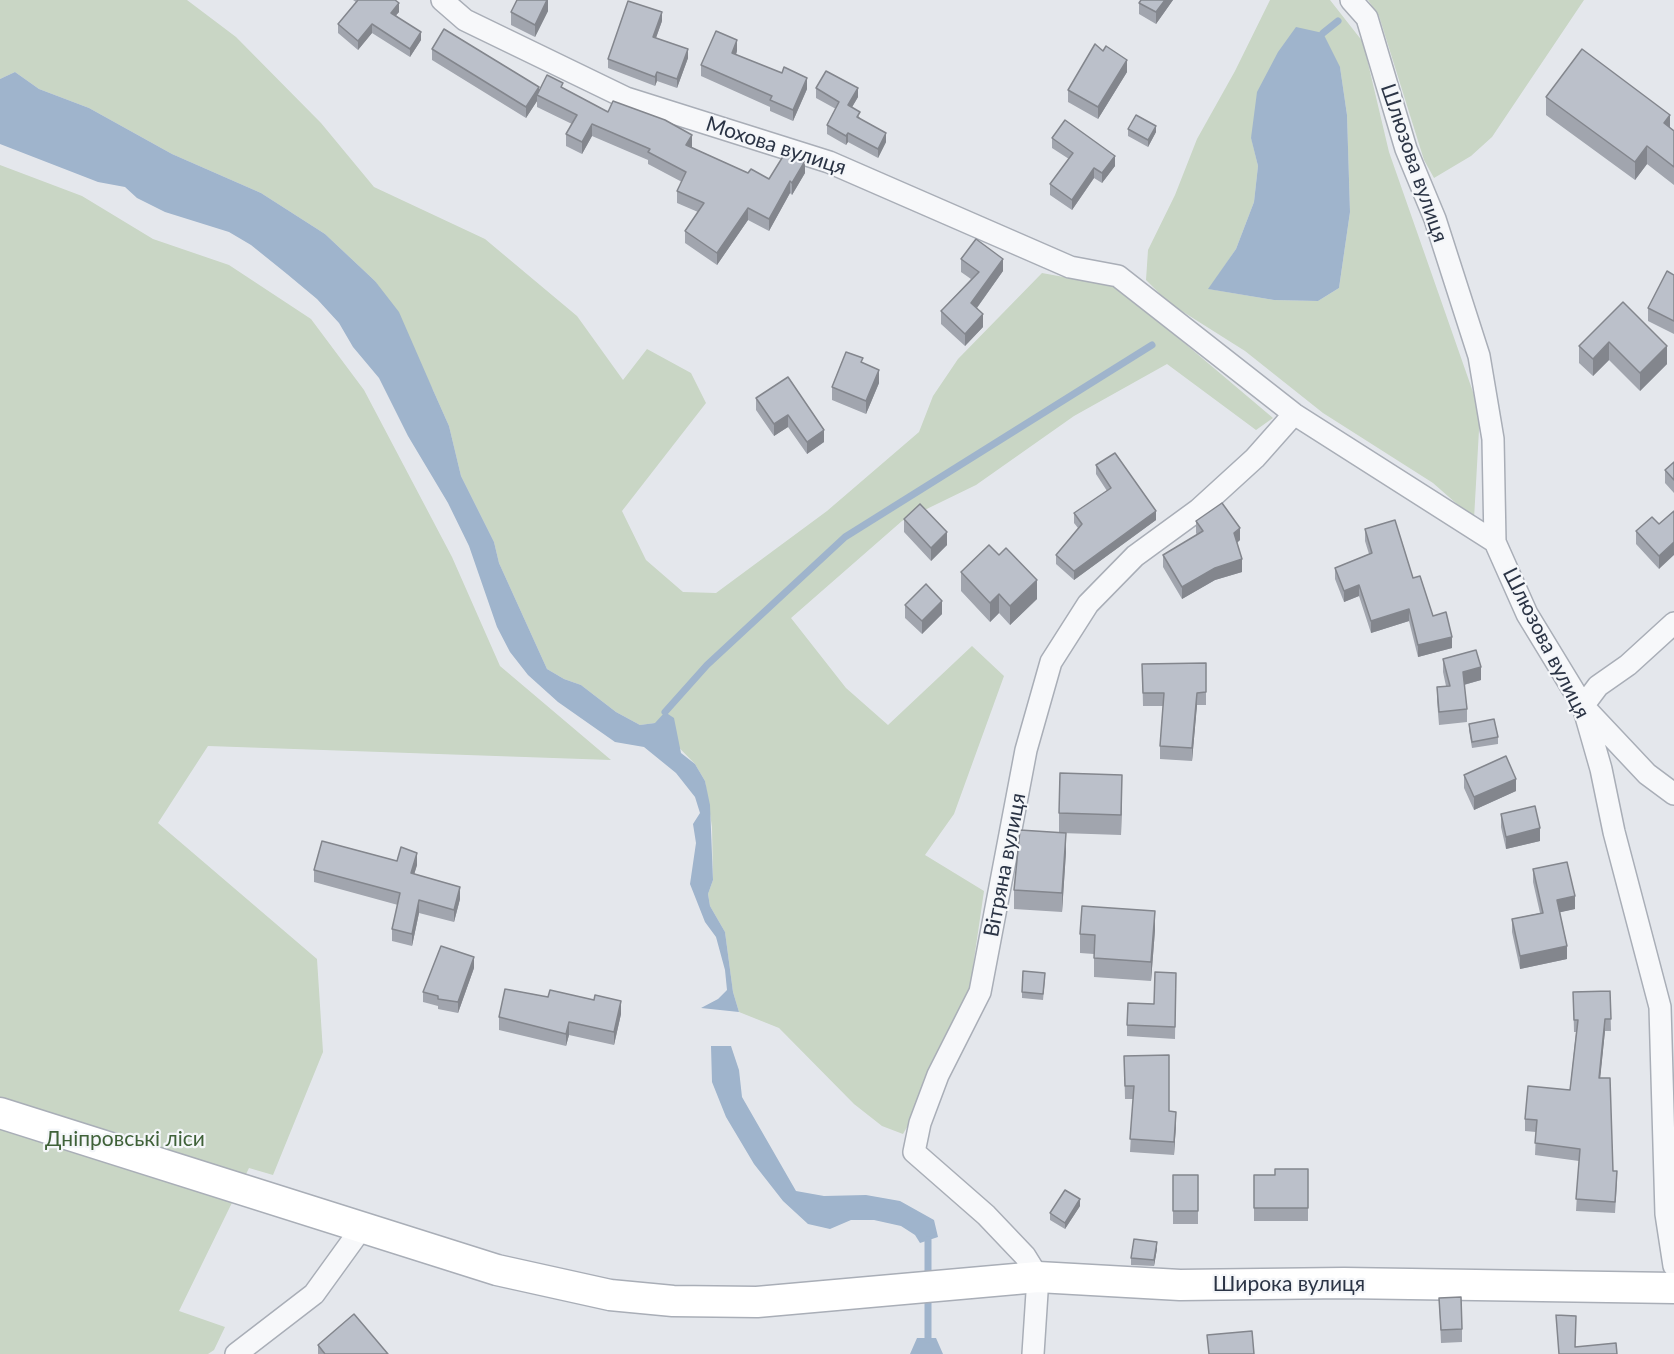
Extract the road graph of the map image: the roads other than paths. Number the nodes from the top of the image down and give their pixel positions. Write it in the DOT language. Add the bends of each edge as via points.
graph roads {
  1 [pos="441,0"];
  2 [pos="1351,0"];
  3 [pos="1294,414"];
  4 [pos="1495,542"];
  5 [pos="1674,623"];
  6 [pos="1583,706"];
  7 [pos="1674,794"];
  8 [pos="0,1113"];
  9 [pos="361,1228"];
  10 [pos="1674,1266"];
  11 [pos="1038,1277"];
  12 [pos="1674,1288"];
  13 [pos="236,1354"];
  14 [pos="1033,1354"];
  1 -- 3 [label="street, Мохова вулиця" via="465,20 626,98 829,162 1070,267 1118,276"];
  2 -- 4 [label="street, Шлюзова вулиця" via="1367,18 1406,149 1435,219 1479,356 1492,439"];
  3 -- 4 [label="street"];
  3 -- 11 [label="street, Вітряна вулиця" via="1255,458 1206,503 1127,564 1088,604 1051,662 1026,750 980,992 938,1075 914,1152 986,1215 1025,1256"];
  4 -- 6 [label="street, Шлюзова вулиця" via="1527,614"];
  5 -- 6 [label="street" via="1598,686"];
  6 -- 7 [label="street" via="1647,774"];
  6 -- 10 [label="street, Шлюзова вулиця" via="1660,1007 1666,1214"];
  8 -- 9 [label="main road, Широка вулиця"];
  9 -- 11 [label="main road, Широка вулиця" via="497,1270 610,1295 673,1301 757,1302"];
  9 -- 13 [label="street" via="314,1294"];
  11 -- 12 [label="main road, Широка вулиця" via="1180,1285"];
  11 -- 14 [label="street"];
}
